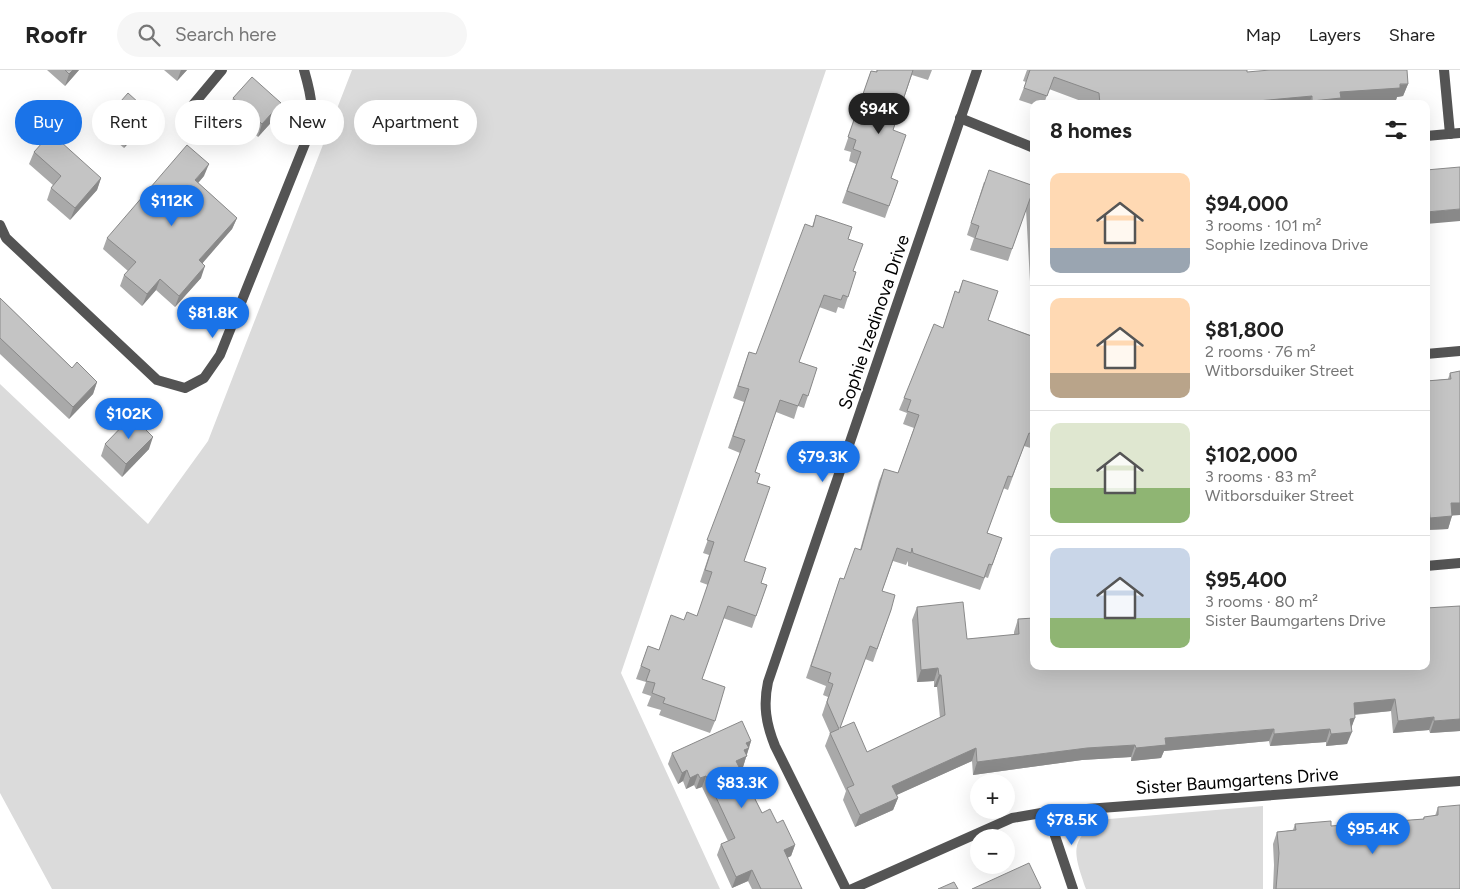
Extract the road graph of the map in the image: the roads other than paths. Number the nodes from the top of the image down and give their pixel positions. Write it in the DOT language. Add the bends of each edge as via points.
graph roads {
  1 [pos="222,70"];
  2 [pos="304,70"];
  3 [pos="977,70"];
  4 [pos="1444,70"];
  5 [pos="197,100"];
  6 [pos="960,118"];
  7 [pos="1455,134"];
  8 [pos="1430,136"];
  9 [pos="1030,146"];
  10 [pos="0,225"];
  11 [pos="1460,351"];
  12 [pos="1430,354"];
  13 [pos="1460,563"];
  14 [pos="1430,566"];
  15 [pos="1460,781"];
  16 [pos="1047,812"];
  17 [pos="846,889"];
  18 [pos="852,889"];
  19 [pos="1073,889"];
  1 -- 5 [label="street"];
  2 -- 10 [label="street" via="313,113 306,141 220,355 204,378 185,388 156,380 6,238"];
  3 -- 6 [label="street, Sophie Izedinova Drive"];
  4 -- 7 [label="street"];
  6 -- 9 [label="street"];
  6 -- 17 [label="street, Sophie Izedinova Drive" via="764,700 775,746"];
  7 -- 8 [label="street"];
  11 -- 12 [label="street"];
  13 -- 14 [label="street"];
  15 -- 16 [label="street, Sister Baumgartens Drive"];
  16 -- 18 [label="street, Sister Baumgartens Drive" via="1012,818"];
  16 -- 19 [label="street"];
}
